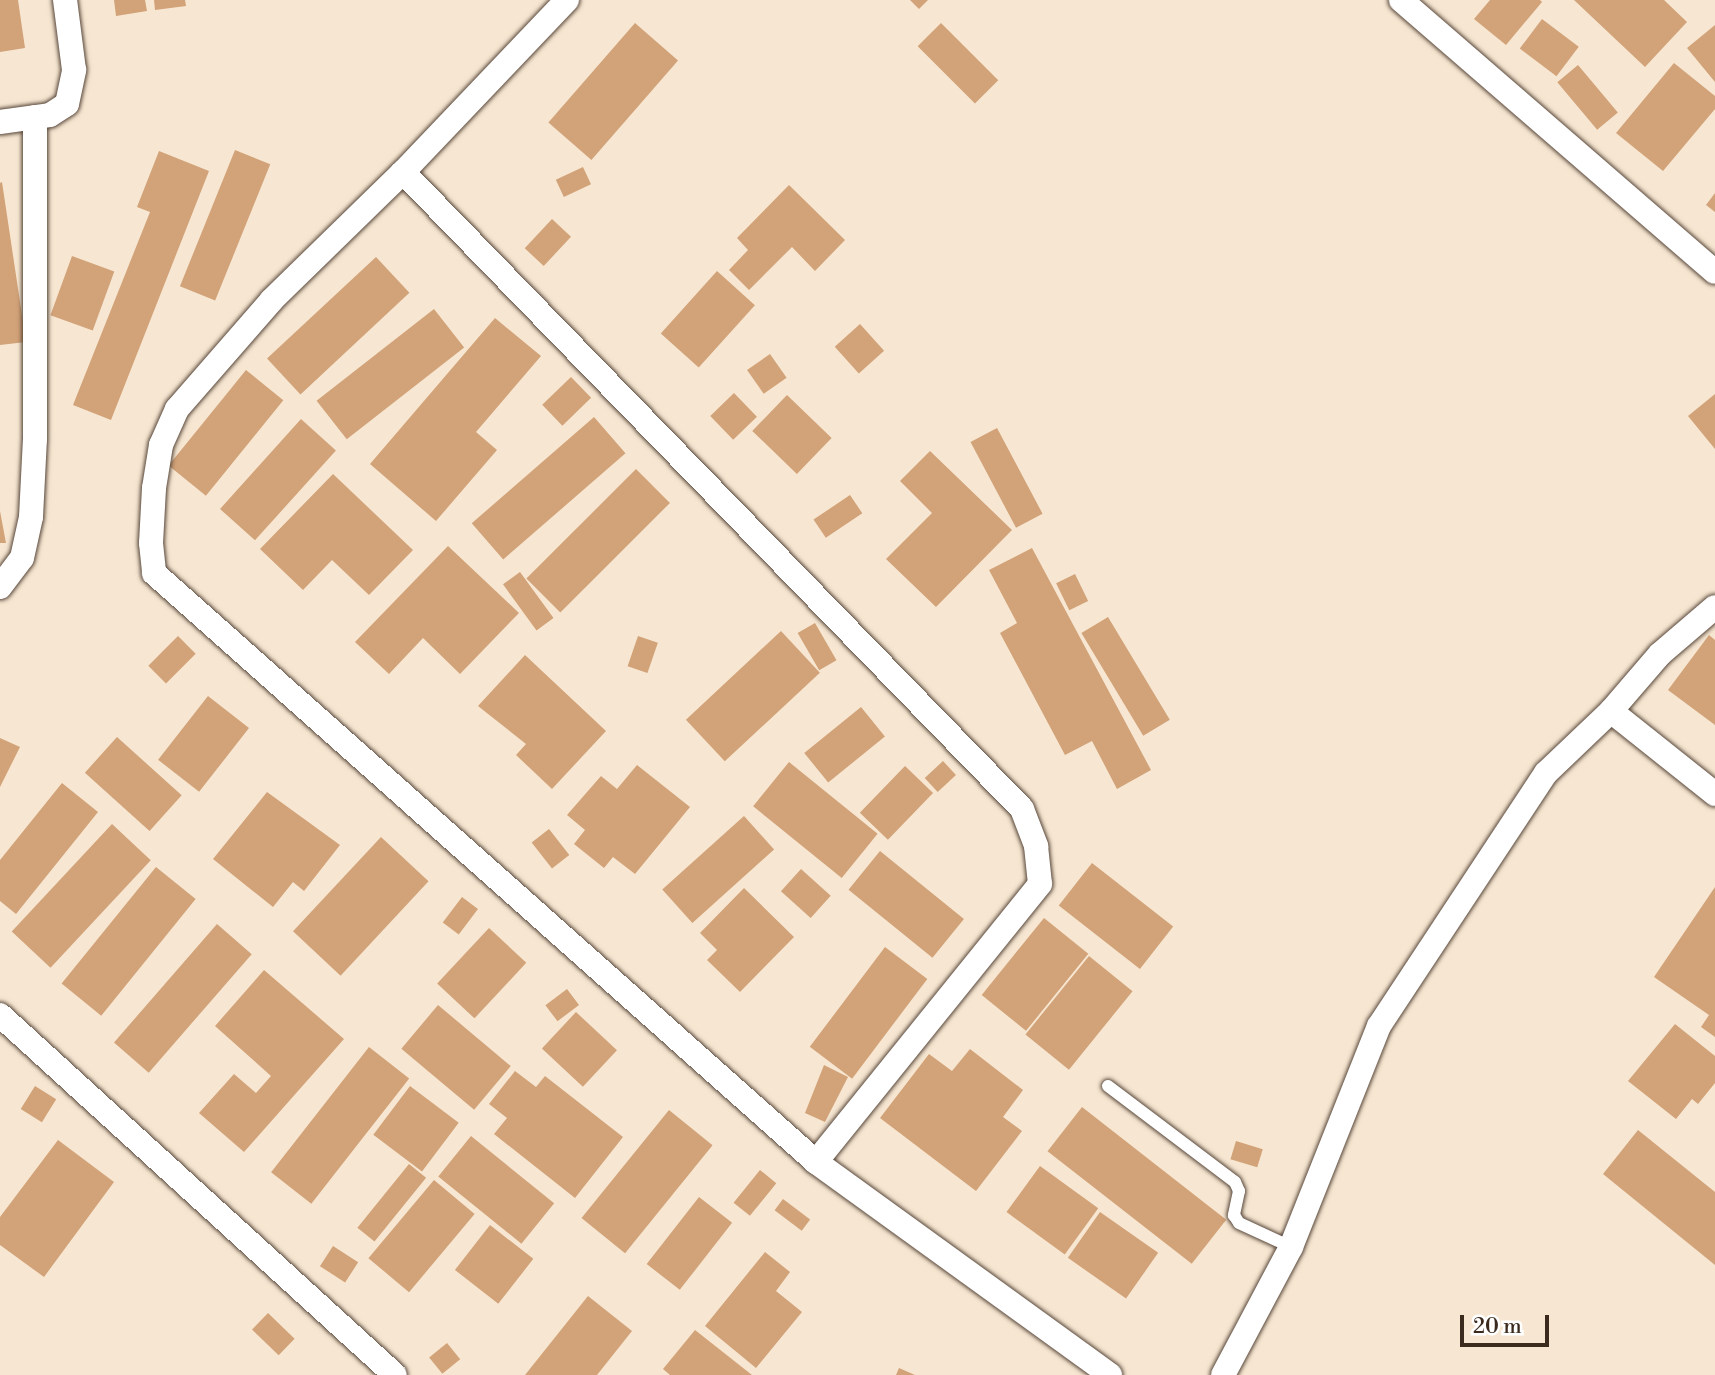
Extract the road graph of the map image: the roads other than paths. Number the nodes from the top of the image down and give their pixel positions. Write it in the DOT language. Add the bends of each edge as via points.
graph roads {
  1 [pos="65,0"];
  2 [pos="567,0"];
  3 [pos="1401,0"];
  4 [pos="35,117"];
  5 [pos="0,121"];
  6 [pos="403,172"];
  7 [pos="1715,272"];
  8 [pos="0,587"];
  9 [pos="1715,607"];
  10 [pos="1611,711"];
  11 [pos="1715,794"];
  12 [pos="0,1015"];
  13 [pos="1108,1086"];
  14 [pos="816,1162"];
  15 [pos="1291,1247"];
  16 [pos="395,1375"];
  17 [pos="1110,1375"];
  18 [pos="1223,1375"];
  1 -- 4 [label="street" via="73,54 72,91 67,104 50,115"];
  2 -- 6 [label="street"];
  3 -- 7 [label="street"];
  4 -- 5 [label="street"];
  4 -- 8 [label="street" via="36,439 31,517 22,558"];
  6 -- 14 [label="street" via="1023,809 1036,846 1040,884"];
  6 -- 14 [label="street" via="272,300 177,409 161,445 154,488 154,573"];
  9 -- 10 [label="street" via="1660,654"];
  10 -- 11 [label="street"];
  10 -- 15 [label="street" via="1546,773 1379,1026"];
  12 -- 16 [label="street"];
  13 -- 15 [label="lane" via="1235,1182 1238,1223"];
  14 -- 17 [label="street"];
  15 -- 18 [label="street"];
}
